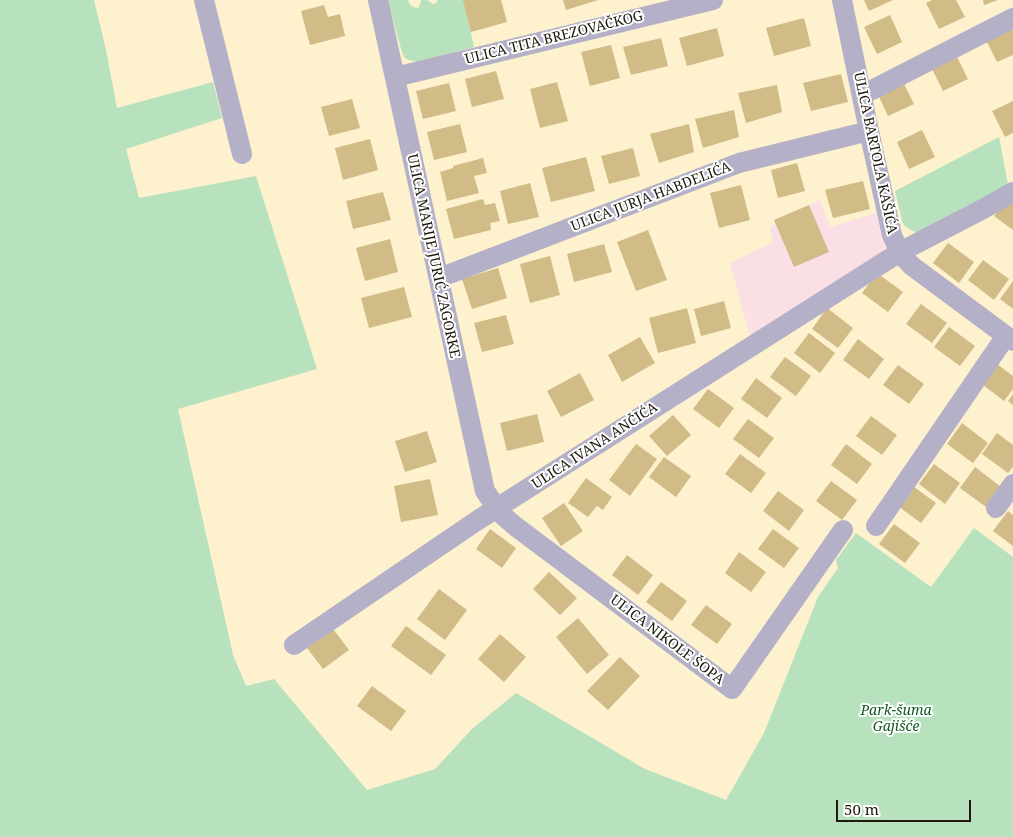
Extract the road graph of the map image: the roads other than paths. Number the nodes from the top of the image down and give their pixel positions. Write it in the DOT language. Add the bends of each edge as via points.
graph roads {
  1 [pos="204,0"];
  2 [pos="378,0"];
  3 [pos="713,0"];
  4 [pos="842,0"];
  5 [pos="1013,18"];
  6 [pos="395,77"];
  7 [pos="862,95"];
  8 [pos="869,131"];
  9 [pos="242,154"];
  10 [pos="1013,192"];
  11 [pos="900,252"];
  12 [pos="439,278"];
  13 [pos="1010,339"];
  14 [pos="1013,484"];
  15 [pos="497,508"];
  16 [pos="996,508"];
  17 [pos="876,526"];
  18 [pos="843,530"];
  19 [pos="294,644"];
  1 -- 9 [label="street"];
  2 -- 6 [label="street, ULICA MARIJE JURIĆ ZAGORKE"];
  3 -- 6 [label="street, ULICA TITA BREZOVAČKOG"];
  4 -- 7 [label="street, ULICA BARTOLA KAŠIĆA"];
  5 -- 7 [label="street"];
  6 -- 12 [label="street, ULICA MARIJE JURIĆ ZAGORKE"];
  7 -- 8 [label="street, ULICA BARTOLA KAŠIĆA"];
  8 -- 11 [label="street, ULICA BARTOLA KAŠIĆA" via="892,236"];
  8 -- 12 [label="street, ULICA JURJA HABDELIĆA" via="739,163"];
  10 -- 11 [label="street, ULICA IVANA ANČIĆA"];
  11 -- 13 [label="street, ULICA BARTOLA KAŠIĆA" via="912,266"];
  11 -- 15 [label="street, ULICA IVANA ANČIĆA"];
  12 -- 15 [label="street, ULICA MARIJE JURIĆ ZAGORKE" via="485,491"];
  13 -- 17 [label="street"];
  14 -- 16 [label="street"];
  15 -- 18 [label="street, ULICA NIKOLE ŠOPA" via="515,526 732,689"];
  15 -- 19 [label="street, ULICA IVANA ANČIĆA"];
}
